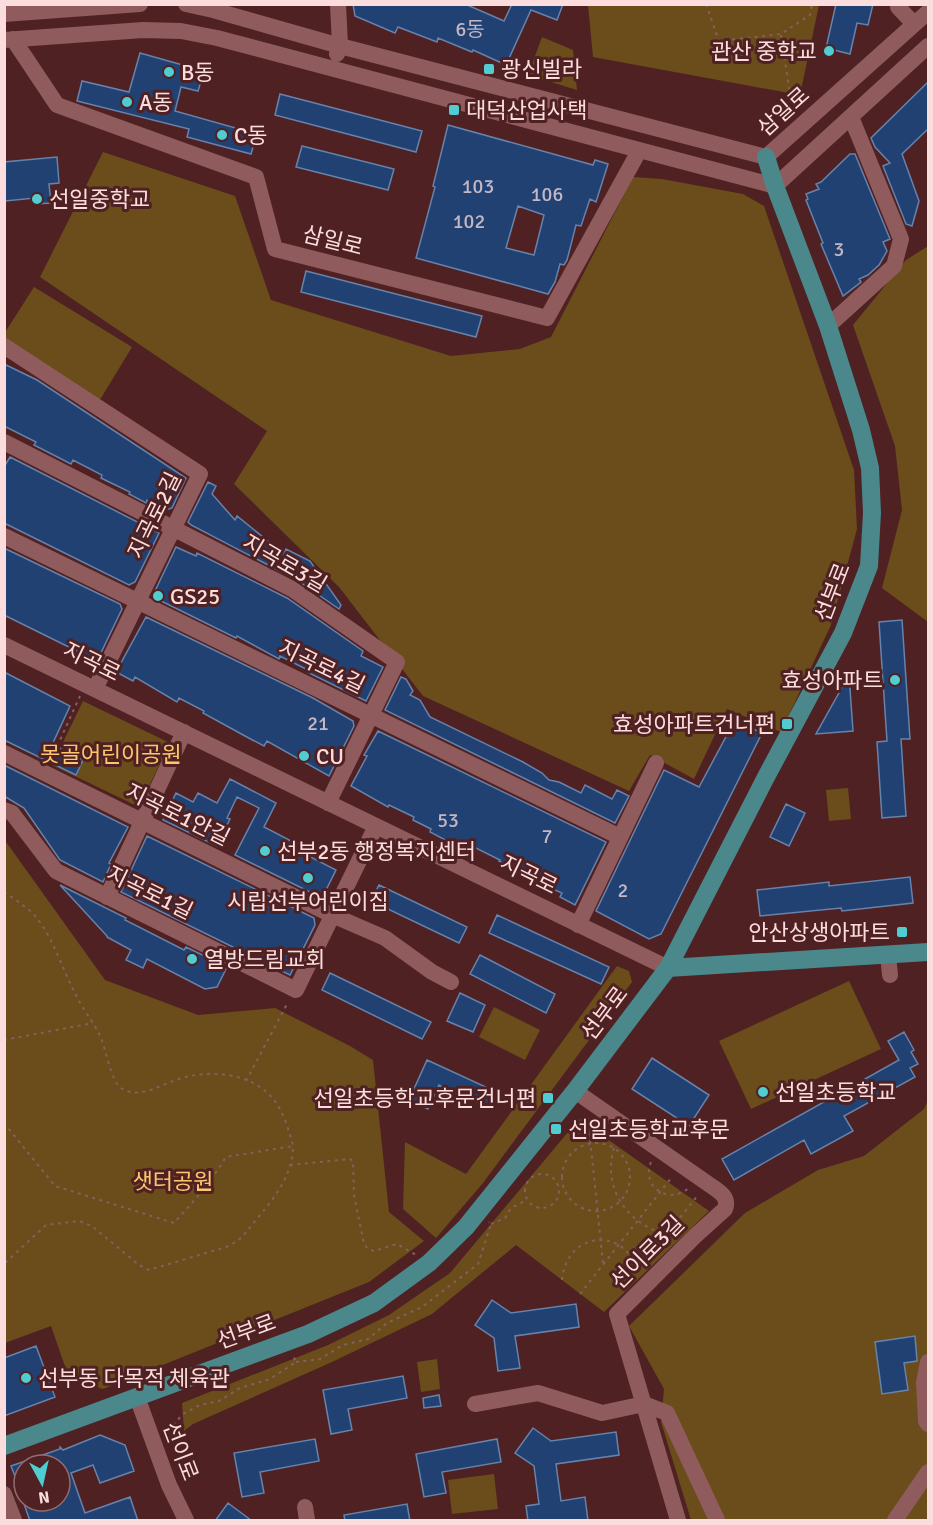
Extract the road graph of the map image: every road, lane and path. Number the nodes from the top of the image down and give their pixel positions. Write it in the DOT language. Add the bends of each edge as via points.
graph roads {
  1 [pos="140,4"];
  2 [pos="186,4"];
  3 [pos="338,4"];
  4 [pos="706,4"];
  5 [pos="812,4"];
  6 [pos="898,7"];
  7 [pos="928,12"];
  8 [pos="4,14"];
  9 [pos="915,24"];
  10 [pos="781,34"];
  11 [pos="9,39"];
  12 [pos="340,46"];
  13 [pos="928,46"];
  14 [pos="332,69"];
  15 [pos="791,100"];
  16 [pos="851,117"];
  17 [pos="639,151"];
  18 [pos="766,157"];
  19 [pos="775,186"];
  20 [pos="828,326"];
  21 [pos="4,346"];
  22 [pos="4,442"];
  23 [pos="174,528"];
  24 [pos="4,536"];
  25 [pos="138,601"];
  26 [pos="4,645"];
  27 [pos="90,687"];
  28 [pos="371,715"];
  29 [pos="184,732"];
  30 [pos="4,753"];
  31 [pos="656,763"];
  32 [pos="45,773"];
  33 [pos="328,803"];
  34 [pos="4,810"];
  35 [pos="142,821"];
  36 [pos="376,826"];
  37 [pos="620,837"];
  38 [pos="4,892"];
  39 [pos="107,897"];
  40 [pos="332,915"];
  41 [pos="578,925"];
  42 [pos="928,952"];
  43 [pos="888,955"];
  44 [pos="668,968"];
  45 [pos="890,975"];
  46 [pos="451,982"];
  47 [pos="287,1004"];
  48 [pos="94,1023"];
  49 [pos="4,1040"];
  50 [pos="246,1081"];
  51 [pos="581,1095"];
  52 [pos="4,1123"];
  53 [pos="591,1144"];
  54 [pos="293,1146"];
  55 [pos="614,1148"];
  56 [pos="662,1152"];
  57 [pos="290,1165"];
  58 [pos="696,1174"];
  59 [pos="564,1186"];
  60 [pos="559,1188"];
  61 [pos="660,1192"];
  62 [pos="527,1200"];
  63 [pos="619,1201"];
  64 [pos="598,1210"];
  65 [pos="485,1218"];
  66 [pos="637,1221"];
  67 [pos="666,1234"];
  68 [pos="695,1236"];
  69 [pos="601,1240"];
  70 [pos="618,1245"];
  71 [pos="429,1263"];
  72 [pos="4,1264"];
  73 [pos="603,1264"];
  74 [pos="637,1278"];
  75 [pos="562,1281"];
  76 [pos="580,1294"];
  77 [pos="286,1342"];
  78 [pos="297,1362"];
  79 [pos="928,1362"];
  80 [pos="137,1397"];
  81 [pos="475,1404"];
  82 [pos="644,1404"];
  83 [pos="928,1424"];
  84 [pos="176,1441"];
  85 [pos="183,1441"];
  86 [pos="4,1446"];
  87 [pos="156,1448"];
  88 [pos="928,1472"];
  89 [pos="4,1494"];
  90 [pos="14,1521"];
  91 [pos="186,1521"];
  92 [pos="678,1521"];
  93 [pos="717,1521"];
  94 [pos="895,1521"];
  1 -- 8 [label="street"];
  2 -- 12 [label="street, 삼일로"];
  3 -- 12 [label="street"];
  4 -- 10 [label="path" via="719,41"];
  5 -- 10 [label="path" via="810,15"];
  6 -- 9 [label="street"];
  7 -- 9 [label="street, 삼일로"];
  9 -- 18 [label="street, 삼일로"];
  10 -- 15 [label="path"];
  11 -- 14 [label="street, 삼일로" via="181,31"];
  11 -- 17 [label="street, 삼일로" via="57,105 97,123 256,177 275,249 547,318"];
  12 -- 14 [label="street"];
  12 -- 18 [label="street, 삼일로"];
  13 -- 16 [label="street"];
  14 -- 17 [label="street, 삼일로"];
  16 -- 19 [label="street"];
  16 -- 20 [label="street" via="901,238 894,266"];
  17 -- 19 [label="street, 삼일로"];
  18 -- 19 [label="main road, 선부로"];
  19 -- 20 [label="main road, 선부로"];
  20 -- 44 [label="main road, 선부로" via="870,468 869,566 843,633"];
  21 -- 23 [label="street, 지곡로2길" via="200,474"];
  22 -- 23 [label="street, 지곡로3길"];
  23 -- 25 [label="street, 지곡로2길"];
  23 -- 28 [label="street, 지곡로3길" via="292,589 397,662"];
  24 -- 25 [label="street, 지곡로4길"];
  25 -- 27 [label="street, 지곡로2길"];
  25 -- 28 [label="street, 지곡로4길"];
  26 -- 27 [label="street, 지곡로"];
  27 -- 29 [label="street, 지곡로"];
  27 -- 32 [label="path"];
  28 -- 33 [label="street, 지곡로3길"];
  28 -- 37 [label="street, 지곡로4길"];
  29 -- 33 [label="street, 지곡로"];
  29 -- 35 [label="street"];
  30 -- 32 [label="street, 지곡로1안길"];
  31 -- 37 [label="street"];
  32 -- 35 [label="street, 지곡로1안길"];
  33 -- 36 [label="street, 지곡로"];
  34 -- 39 [label="street, 지곡로1길" via="12,813 56,872"];
  35 -- 39 [label="street"];
  35 -- 40 [label="street, 지곡로1안길"];
  36 -- 40 [label="street"];
  36 -- 41 [label="street, 지곡로"];
  37 -- 41 [label="street"];
  38 -- 48 [label="path" via="32,912 44,928 81,1005"];
  39 -- 40 [label="street, 지곡로1길" via="296,990"];
  40 -- 46 [label="street, 지곡로1안길" via="385,938"];
  41 -- 44 [label="street, 지곡로"];
  42 -- 43 [label="main road, 지곡로"];
  43 -- 44 [label="main road, 지곡로"];
  43 -- 45 [label="street"];
  44 -- 51 [label="main road, 선부로"];
  47 -- 50 [label="path"];
  48 -- 49 [label="path"];
  48 -- 50 [label="path" via="120,1088 152,1091 174,1080 201,1075 229,1074"];
  50 -- 54 [label="path" via="262,1089 277,1104"];
  51 -- 53 [label="path"];
  51 -- 56 [label="street, 선이로3길"];
  51 -- 65 [label="main road, 선부로"];
  52 -- 54 [label="path" via="55,1186 174,1223 208,1185 226,1157"];
  53 -- 55 [label="path"];
  53 -- 59 [label="path" via="574,1151 567,1159"];
  53 -- 64 [label="path"];
  54 -- 57 [label="path"];
  55 -- 63 [label="path" via="612,1179"];
  55 -- 63 [label="path" via="623,1157 630,1179"];
  56 -- 58 [label="street, 선이로3길"];
  56 -- 61 [label="path" via="649,1167 651,1182"];
  57 -- 71 [label="path" via="353,1161 354,1195 364,1244 374,1251 397,1244"];
  57 -- 72 [label="path" via="286,1180 243,1236 226,1247 149,1270 92,1226 79,1221 46,1225"];
  58 -- 61 [label="path"];
  58 -- 61 [label="path" via="683,1192"];
  58 -- 67 [label="path"];
  58 -- 68 [label="street, 선이로3길" via="724,1196 727,1204"];
  59 -- 60 [label="path"];
  59 -- 64 [label="path" via="580,1207"];
  60 -- 62 [label="path" via="550,1207 539,1209"];
  60 -- 62 [label="path" via="554,1178 537,1174 525,1186"];
  61 -- 66 [label="path"];
  62 -- 65 [label="path" via="512,1208 505,1218"];
  63 -- 64 [label="path"];
  63 -- 66 [label="path"];
  64 -- 69 [label="path"];
  65 -- 71 [label="main road, 선부로" via="466,1227"];
  65 -- 78 [label="path" via="478,1264 422,1307 387,1323 368,1339 343,1345 320,1359"];
  66 -- 67 [label="path"];
  66 -- 70 [label="path"];
  67 -- 68 [label="path"];
  68 -- 82 [label="street, 선이로3길" via="616,1314"];
  69 -- 70 [label="path"];
  69 -- 73 [label="path"];
  69 -- 75 [label="path" via="576,1248 568,1257"];
  70 -- 73 [label="path"];
  70 -- 74 [label="path" via="630,1255"];
  71 -- 77 [label="main road, 선부로" via="374,1303"];
  73 -- 76 [label="path"];
  77 -- 78 [label="path"];
  77 -- 80 [label="main road, 선부로"];
  78 -- 84 [label="path" via="270,1379 183,1414 175,1423"];
  79 -- 83 [label="street" via="924,1382"];
  80 -- 86 [label="main road, 선부로"];
  80 -- 87 [label="street, 선이로"];
  81 -- 82 [label="street" via="538,1393 602,1413"];
  82 -- 92 [label="street, 선이로3길"];
  82 -- 93 [label="street" via="667,1413"];
  84 -- 85 [label="path"];
  84 -- 87 [label="path"];
  87 -- 91 [label="street, 선이로"];
  88 -- 94 [label="street"];
  89 -- 90 [label="street"];
}
